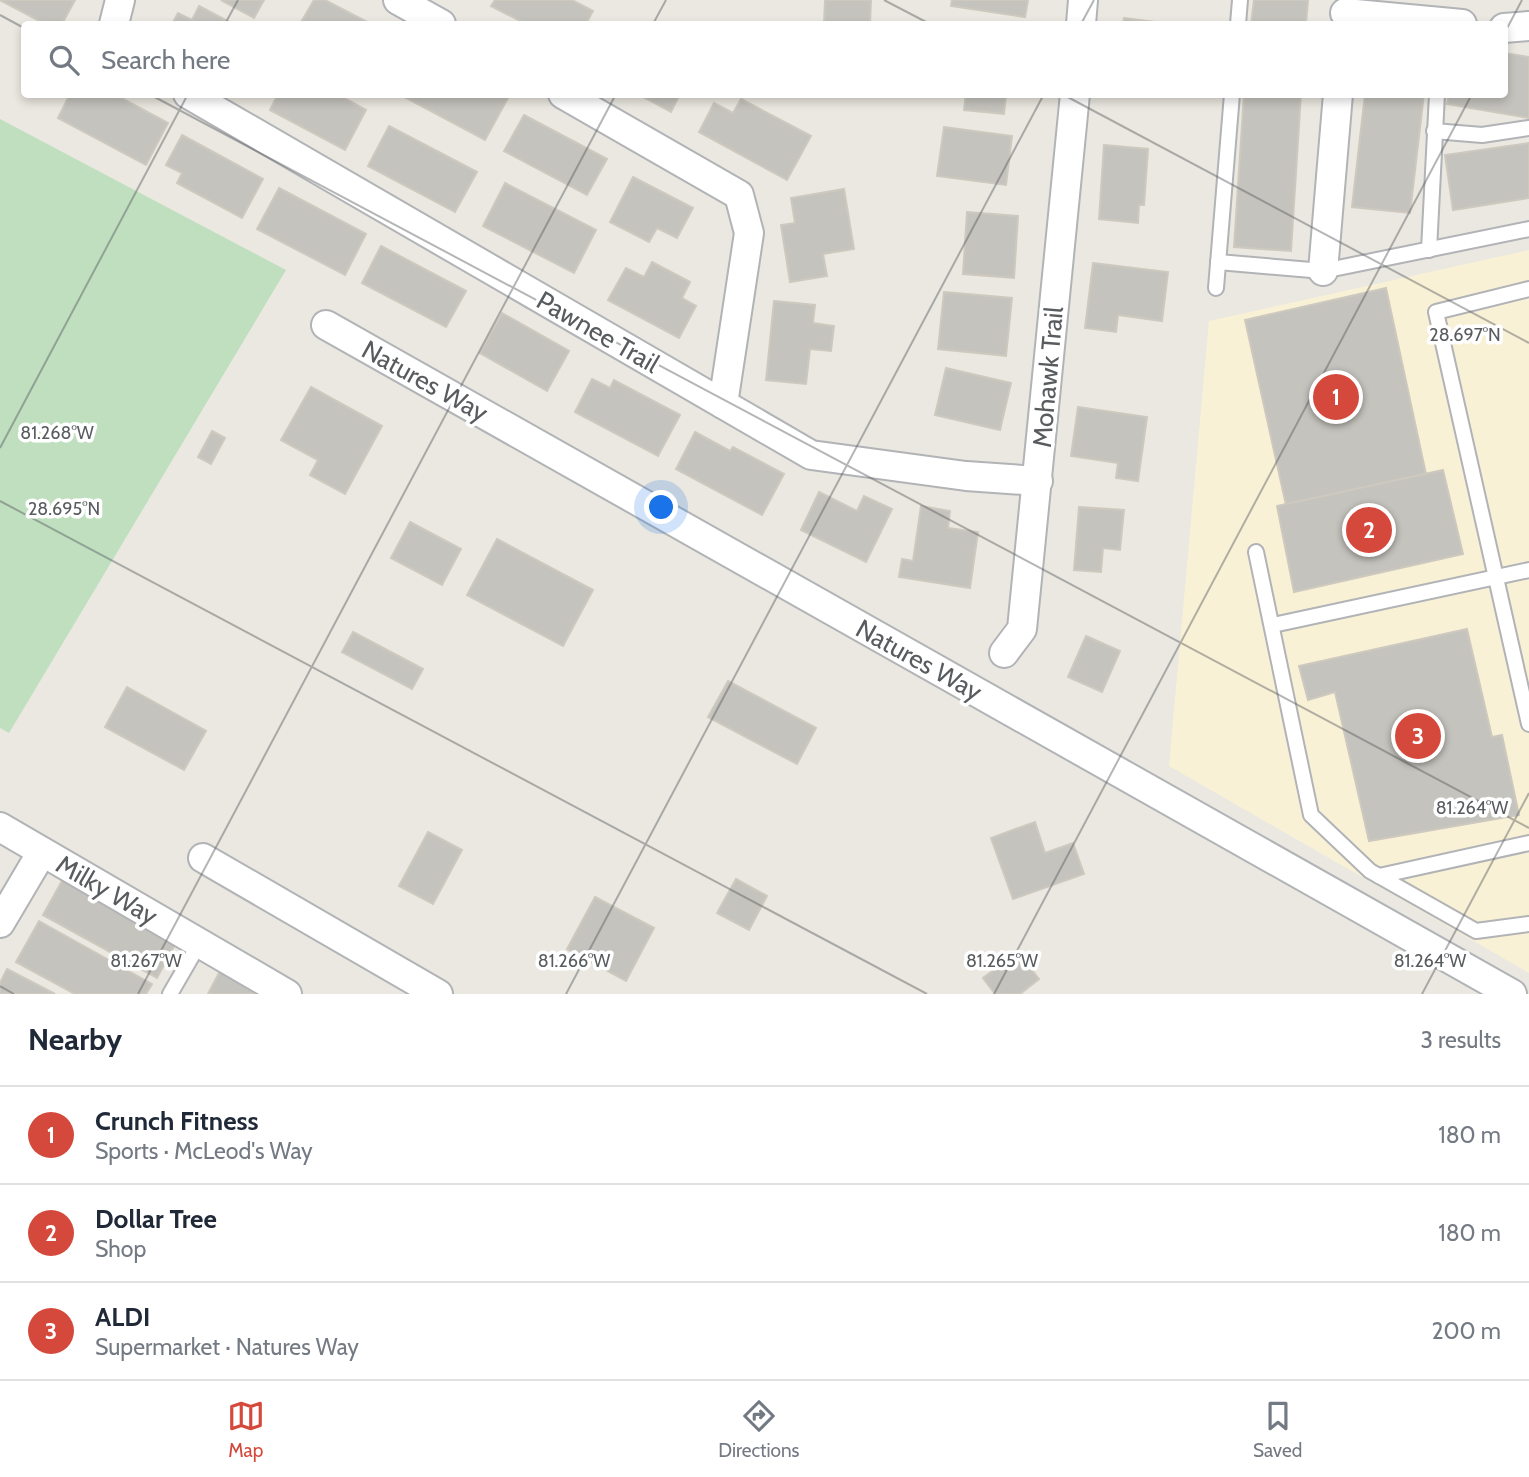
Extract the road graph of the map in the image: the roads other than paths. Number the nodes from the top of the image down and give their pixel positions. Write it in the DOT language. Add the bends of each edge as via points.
graph roads {
  1 [pos="120,0"];
  2 [pos="398,0"];
  3 [pos="1083,0"];
  4 [pos="1241,0"];
  5 [pos="1345,12"];
  6 [pos="115,21"];
  7 [pos="436,21"];
  8 [pos="1081,21"];
  9 [pos="1238,21"];
  10 [pos="1422,21"];
  11 [pos="1529,26"];
  12 [pos="1508,28"];
  13 [pos="195,98"];
  14 [pos="571,98"];
  15 [pos="1075,98"];
  16 [pos="1233,98"];
  17 [pos="1338,98"];
  18 [pos="1437,98"];
  19 [pos="1529,128"];
  20 [pos="1434,131"];
  21 [pos="1529,229"];
  22 [pos="1429,250"];
  23 [pos="1218,262"];
  24 [pos="1323,271"];
  25 [pos="1216,288"];
  26 [pos="1529,289"];
  27 [pos="326,325"];
  28 [pos="723,404"];
  29 [pos="1038,481"];
  30 [pos="1256,552"];
  31 [pos="1529,570"];
  32 [pos="1495,577"];
  33 [pos="1273,625"];
  34 [pos="1004,653"];
  35 [pos="1529,724"];
  36 [pos="0,827"];
  37 [pos="1529,843"];
  38 [pos="42,852"];
  39 [pos="203,858"];
  40 [pos="1380,876"];
  41 [pos="0,923"];
  42 [pos="1529,924"];
  43 [pos="199,944"];
  44 [pos="170,994"];
  45 [pos="287,994"];
  46 [pos="438,994"];
  47 [pos="1512,994"];
  1 -- 6 [label="street"];
  2 -- 7 [label="street"];
  3 -- 8 [label="street"];
  4 -- 9 [label="lane"];
  5 -- 10 [label="street"];
  11 -- 12 [label="street"];
  13 -- 28 [label="street, Pawnee Trail"];
  14 -- 28 [label="street" via="739,195 749,233"];
  15 -- 29 [label="street, Mohawk Trail"];
  16 -- 23 [label="lane"];
  17 -- 24 [label="street"];
  18 -- 20 [label="lane"];
  19 -- 20 [label="lane" via="1482,135"];
  20 -- 22 [label="lane"];
  21 -- 22 [label="lane"];
  22 -- 24 [label="lane"];
  23 -- 24 [label="lane"];
  23 -- 25 [label="lane"];
  26 -- 32 [label="lane" via="1436,312"];
  27 -- 47 [label="street, Natures Way"];
  28 -- 29 [label="street, Pawnee Trail" via="811,455"];
  29 -- 34 [label="street, Mohawk Trail" via="1022,629"];
  30 -- 33 [label="lane"];
  31 -- 32 [label="lane"];
  32 -- 33 [label="lane"];
  32 -- 35 [label="lane"];
  33 -- 40 [label="lane" via="1311,815"];
  36 -- 38 [label="street, Milky Way"];
  37 -- 40 [label="lane"];
  38 -- 41 [label="street"];
  38 -- 43 [label="street, Milky Way"];
  39 -- 46 [label="street"];
  40 -- 42 [label="lane" via="1476,931"];
  43 -- 44 [label="lane"];
  43 -- 45 [label="street, Milky Way"];
}
